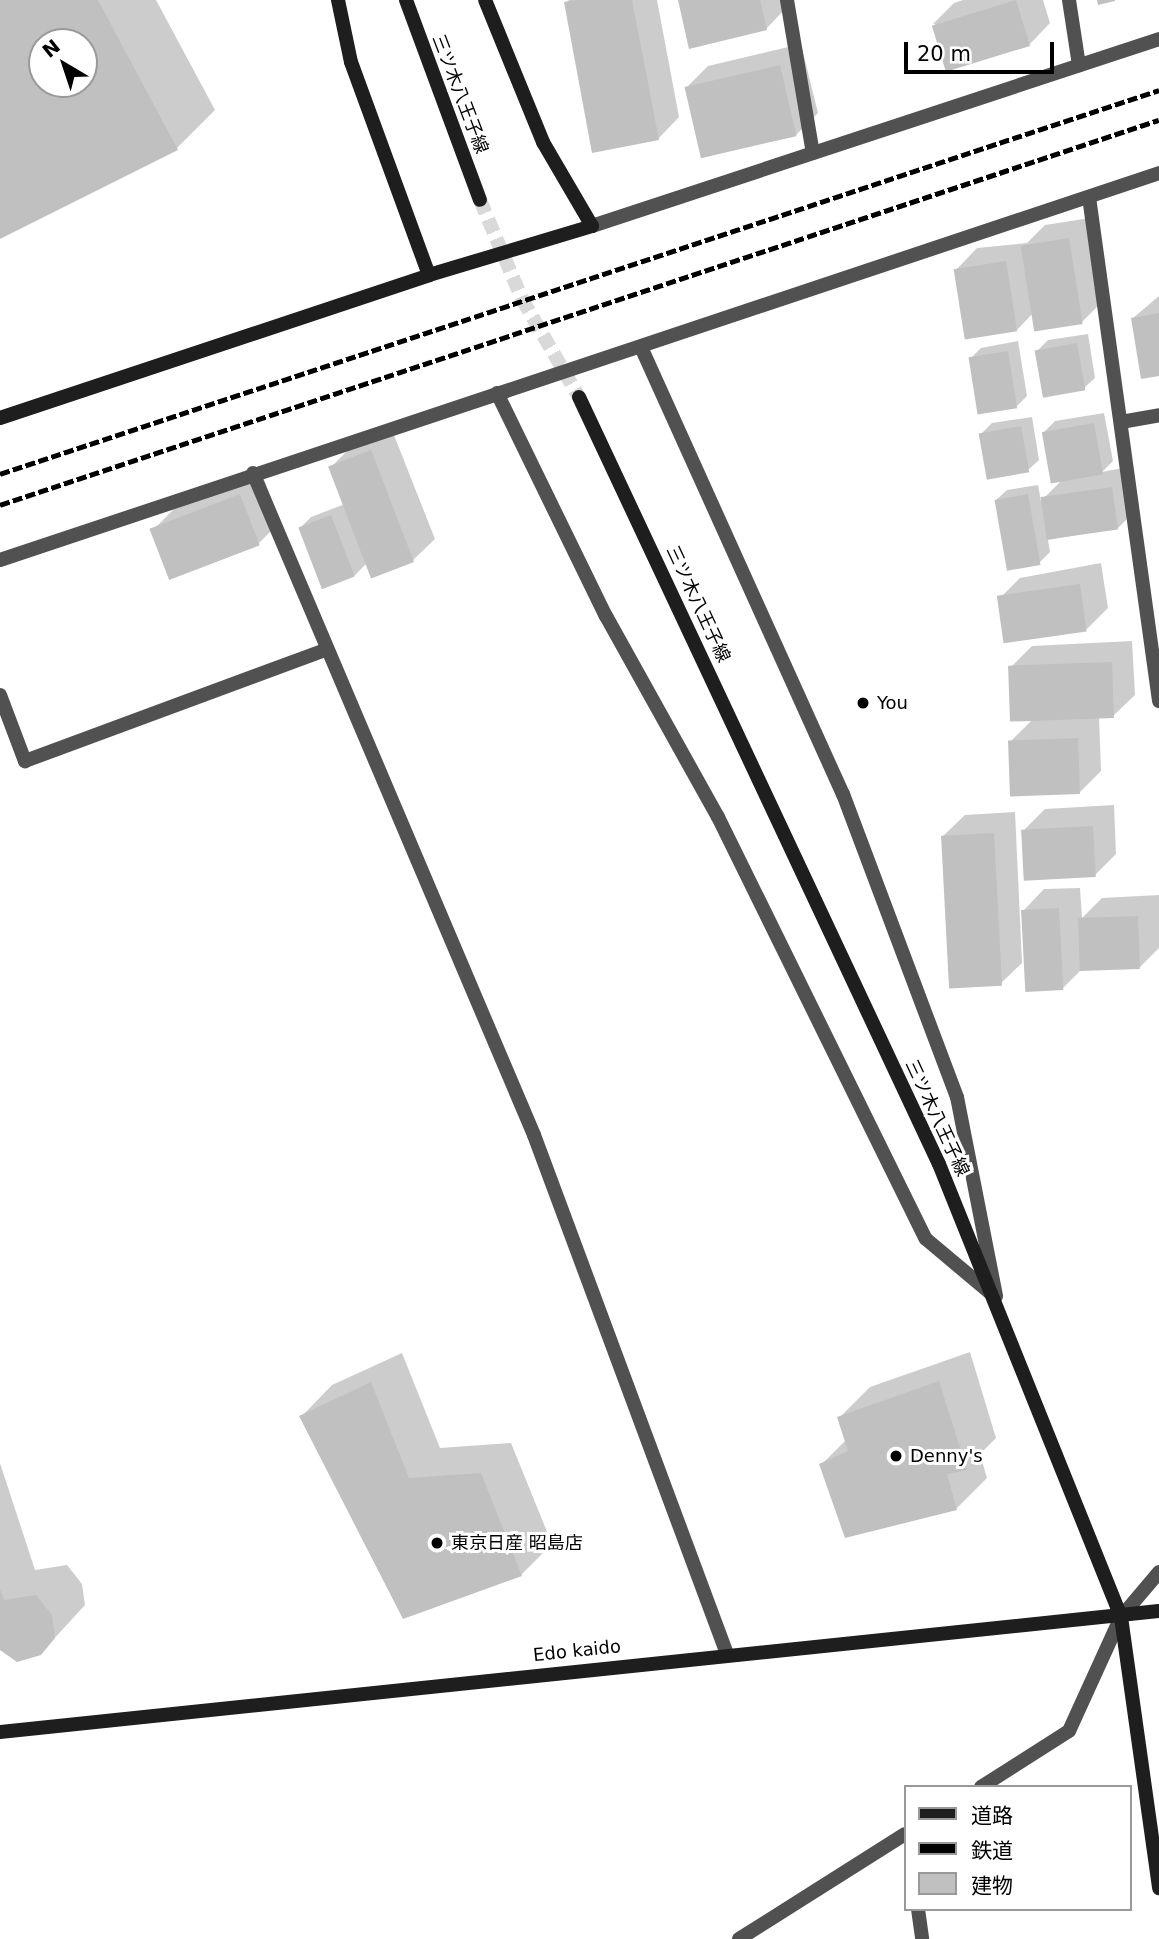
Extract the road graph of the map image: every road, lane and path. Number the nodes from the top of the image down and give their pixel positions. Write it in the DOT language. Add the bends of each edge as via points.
graph roads {
  1 [pos="338,0"];
  2 [pos="406,0"];
  3 [pos="485,0"];
  4 [pos="787,0"];
  5 [pos="1069,0"];
  6 [pos="1159,39"];
  7 [pos="1079,65"];
  8 [pos="813,153"];
  9 [pos="1159,173"];
  10 [pos="1089,197"];
  11 [pos="480,200"];
  12 [pos="592,226"];
  13 [pos="429,275"];
  14 [pos="641,347"];
  15 [pos="496,393"];
  16 [pos="579,397"];
  17 [pos="1159,415"];
  18 [pos="0,418"];
  19 [pos="1121,422"];
  20 [pos="253,473"];
  21 [pos="0,560"];
  22 [pos="325,650"];
  23 [pos="0,695"];
  24 [pos="1159,701"];
  25 [pos="996,1297"];
  26 [pos="1159,1572"];
  27 [pos="1159,1611"];
  28 [pos="1121,1617"];
  29 [pos="727,1654"];
  30 [pos="0,1732"];
  31 [pos="984,1785"];
  32 [pos="904,1836"];
  33 [pos="1159,1888"];
  34 [pos="918,1911"];
  35 [pos="739,1939"];
  36 [pos="922,1939"];
  1 -- 13 [label="street" via="351,62"];
  2 -- 11 [label="street, 三ツ木八王子線"];
  3 -- 12 [label="street" via="538,132"];
  4 -- 8 [label="street"];
  5 -- 7 [label="street"];
  6 -- 7 [label="street"];
  7 -- 8 [label="street"];
  8 -- 12 [label="street"];
  9 -- 10 [label="street"];
  10 -- 14 [label="street"];
  10 -- 19 [label="street"];
  12 -- 13 [label="street"];
  13 -- 18 [label="street"];
  14 -- 15 [label="street"];
  14 -- 25 [label="street" via="844,794 957,1097"];
  15 -- 20 [label="street"];
  15 -- 25 [label="street" via="606,616 718,817 926,1239"];
  16 -- 25 [label="street, 三ツ木八王子線" via="939,1164"];
  17 -- 19 [label="street"];
  19 -- 24 [label="street"];
  20 -- 21 [label="street"];
  20 -- 22 [label="street"];
  22 -- 23 [label="street" via="25,761"];
  22 -- 29 [label="street" via="534,1135"];
  25 -- 28 [label="street, 三ツ木八王子線"];
  26 -- 28 [label="street"];
  27 -- 28 [label="street, Edo kaido"];
  28 -- 29 [label="street, Edo kaido"];
  28 -- 31 [label="street" via="1069,1731"];
  28 -- 33 [label="street, 三ツ木八王子線"];
  29 -- 30 [label="street, Edo kaido"];
  32 -- 35 [label="street"];
  34 -- 36 [label="street"];
}
